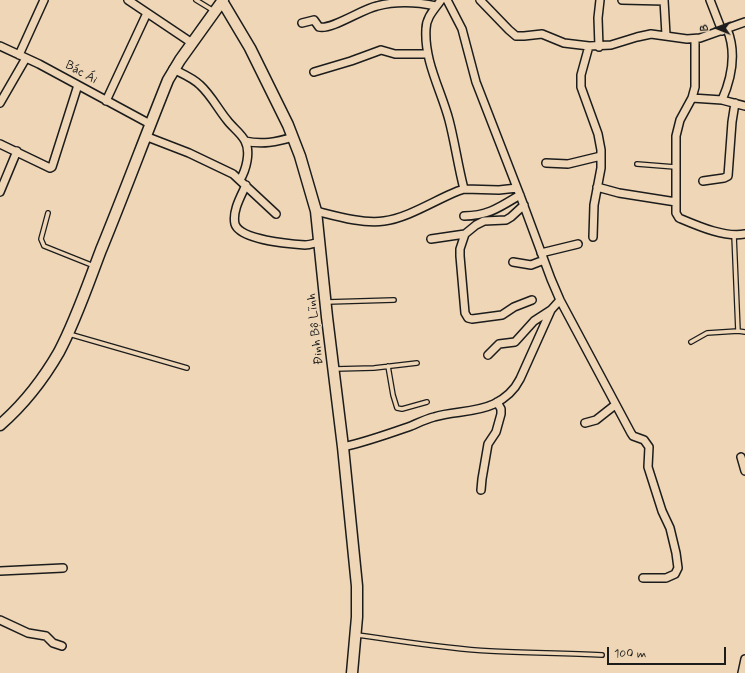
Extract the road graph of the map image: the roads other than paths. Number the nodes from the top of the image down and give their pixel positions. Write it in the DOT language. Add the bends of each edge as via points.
graph roads {
  1 [pos="44,0"];
  2 [pos="128,0"];
  3 [pos="196,0"];
  4 [pos="441,0"];
  5 [pos="447,0"];
  6 [pos="480,0"];
  7 [pos="600,0"];
  8 [pos="622,0"];
  9 [pos="664,0"];
  10 [pos="710,0"];
  11 [pos="223,1"];
  12 [pos="436,6"];
  13 [pos="214,12"];
  14 [pos="147,13"];
  15 [pos="745,22"];
  16 [pos="302,23"];
  17 [pos="724,30"];
  18 [pos="666,35"];
  19 [pos="695,39"];
  20 [pos="192,43"];
  21 [pos="0,46"];
  22 [pos="589,46"];
  23 [pos="599,47"];
  24 [pos="428,54"];
  25 [pos="19,55"];
  26 [pos="26,58"];
  27 [pos="174,69"];
  28 [pos="314,72"];
  29 [pos="78,85"];
  30 [pos="692,98"];
  31 [pos="722,100"];
  32 [pos="106,101"];
  33 [pos="0,103"];
  34 [pos="735,103"];
  35 [pos="745,106"];
  36 [pos="150,124"];
  37 [pos="145,136"];
  38 [pos="293,137"];
  39 [pos="246,141"];
  40 [pos="0,144"];
  41 [pos="17,151"];
  42 [pos="601,156"];
  43 [pos="546,163"];
  44 [pos="637,164"];
  45 [pos="675,167"];
  46 [pos="703,181"];
  47 [pos="243,182"];
  48 [pos="597,187"];
  49 [pos="464,189"];
  50 [pos="518,191"];
  51 [pos="0,192"];
  52 [pos="676,202"];
  53 [pos="524,205"];
  54 [pos="316,211"];
  55 [pos="48,213"];
  56 [pos="276,214"];
  57 [pos="464,216"];
  58 [pos="465,234"];
  59 [pos="745,234"];
  60 [pos="734,235"];
  61 [pos="593,236"];
  62 [pos="431,239"];
  63 [pos="320,242"];
  64 [pos="578,244"];
  65 [pos="541,252"];
  66 [pos="544,260"];
  67 [pos="513,262"];
  68 [pos="95,266"];
  69 [pos="394,300"];
  70 [pos="532,300"];
  71 [pos="560,300"];
  72 [pos="326,302"];
  73 [pos="551,310"];
  74 [pos="738,331"];
  75 [pos="745,332"];
  76 [pos="68,333"];
  77 [pos="691,342"];
  78 [pos="488,355"];
  79 [pos="417,363"];
  80 [pos="388,366"];
  81 [pos="187,368"];
  82 [pos="334,369"];
  83 [pos="428,402"];
  84 [pos="498,402"];
  85 [pos="615,405"];
  86 [pos="585,423"];
  87 [pos="0,425"];
  88 [pos="343,447"];
  89 [pos="742,457"];
  90 [pos="745,471"];
  91 [pos="481,490"];
  92 [pos="64,568"];
  93 [pos="0,571"];
  94 [pos="643,578"];
  95 [pos="0,620"];
  96 [pos="356,634"];
  97 [pos="62,646"];
  98 [pos="602,655"];
  99 [pos="745,659"];
  100 [pos="352,673"];
  101 [pos="742,673"];
  1 -- 25 [label="street"];
  2 -- 14 [label="street"];
  3 -- 13 [label="lane"];
  4 -- 12 [label="street"];
  5 -- 50 [label="street" via="460,24 476,82"];
  6 -- 22 [label="street" via="516,36 542,34 564,43"];
  7 -- 23 [label="street"];
  8 -- 9 [label="street"];
  9 -- 18 [label="street"];
  10 -- 17 [label="street"];
  11 -- 13 [label="street"];
  11 -- 38 [label="street, Đinh Bộ Lĩnh" via="250,48"];
  12 -- 16 [label="street" via="415,3 385,4 323,27 319,27 314,20"];
  12 -- 24 [label="street" via="426,29"];
  13 -- 20 [label="street"];
  14 -- 20 [label="street"];
  14 -- 32 [label="street"];
  15 -- 17 [label="street"];
  17 -- 19 [label="street"];
  17 -- 31 [label="street" via="732,46 732,69"];
  18 -- 19 [label="street"];
  18 -- 23 [label="street" via="643,35 615,45"];
  19 -- 30 [label="street" via="696,80"];
  20 -- 27 [label="street"];
  21 -- 25 [label="street, Bác Ái"];
  22 -- 23 [label="street"];
  22 -- 42 [label="street" via="581,76 581,87 598,134"];
  24 -- 28 [label="street" via="395,54 381,50"];
  24 -- 49 [label="street" via="449,121"];
  25 -- 26 [label="street, Bác Ái"];
  26 -- 29 [label="street, Bác Ái"];
  26 -- 33 [label="street"];
  27 -- 36 [label="street"];
  27 -- 39 [label="street" via="200,85"];
  29 -- 32 [label="street, Bác Ái"];
  29 -- 41 [label="street" via="52,168"];
  30 -- 31 [label="street"];
  30 -- 45 [label="street" via="677,129"];
  31 -- 34 [label="street"];
  32 -- 36 [label="street, Bác Ái"];
  34 -- 35 [label="street"];
  34 -- 46 [label="street" via="728,176"];
  36 -- 37 [label="street"];
  37 -- 47 [label="street" via="211,163"];
  37 -- 68 [label="street"];
  38 -- 39 [label="street" via="268,143"];
  38 -- 54 [label="street, Đinh Bộ Lĩnh"];
  39 -- 47 [label="street" via="247,162"];
  40 -- 41 [label="street"];
  41 -- 51 [label="street"];
  42 -- 43 [label="street" via="568,164"];
  42 -- 48 [label="street"];
  44 -- 45 [label="lane"];
  45 -- 52 [label="street"];
  47 -- 56 [label="street"];
  47 -- 63 [label="street" via="235,216 239,230 250,236 287,243 306,245"];
  48 -- 52 [label="street"];
  48 -- 61 [label="street"];
  49 -- 50 [label="street"];
  49 -- 54 [label="street" via="385,221 340,217"];
  50 -- 53 [label="street"];
  50 -- 57 [label="street" via="492,211"];
  52 -- 60 [label="street" via="676,213 679,218"];
  53 -- 58 [label="street" via="509,218 484,221"];
  53 -- 65 [label="street"];
  54 -- 63 [label="street, Đinh Bộ Lĩnh"];
  55 -- 68 [label="lane" via="41,239 44,246"];
  58 -- 62 [label="street"];
  58 -- 70 [label="street" via="460,256 465,313 468,318 502,315"];
  59 -- 60 [label="street"];
  60 -- 74 [label="lane"];
  63 -- 72 [label="street, Đinh Bộ Lĩnh"];
  64 -- 65 [label="street"];
  65 -- 66 [label="street"];
  66 -- 67 [label="street" via="531,265"];
  66 -- 71 [label="street"];
  68 -- 76 [label="street"];
  69 -- 72 [label="lane"];
  71 -- 73 [label="street"];
  71 -- 85 [label="street"];
  72 -- 82 [label="street, Đinh Bộ Lĩnh"];
  73 -- 78 [label="street" via="537,318 515,342 499,344"];
  73 -- 84 [label="street" via="515,388"];
  74 -- 75 [label="lane"];
  74 -- 77 [label="lane" via="707,333"];
  76 -- 81 [label="lane"];
  76 -- 87 [label="street" via="39,381"];
  79 -- 80 [label="lane"];
  80 -- 82 [label="lane"];
  80 -- 83 [label="lane" via="397,408"];
  82 -- 88 [label="street, Đinh Bộ Lĩnh"];
  84 -- 88 [label="street" via="432,418"];
  84 -- 91 [label="street" via="502,414 496,432 488,444"];
  85 -- 86 [label="street" via="596,420"];
  85 -- 94 [label="street" via="633,436 644,440 649,447 648,467 670,528 678,563 677,572 671,576"];
  88 -- 96 [label="street, Đinh Bộ Lĩnh" via="357,586"];
  89 -- 90 [label="street"];
  92 -- 93 [label="street"];
  95 -- 97 [label="street" via="28,633 46,636 53,643"];
  96 -- 98 [label="lane" via="489,651"];
  96 -- 100 [label="street, Đinh Bộ Lĩnh"];
  99 -- 101 [label="street"];
}
